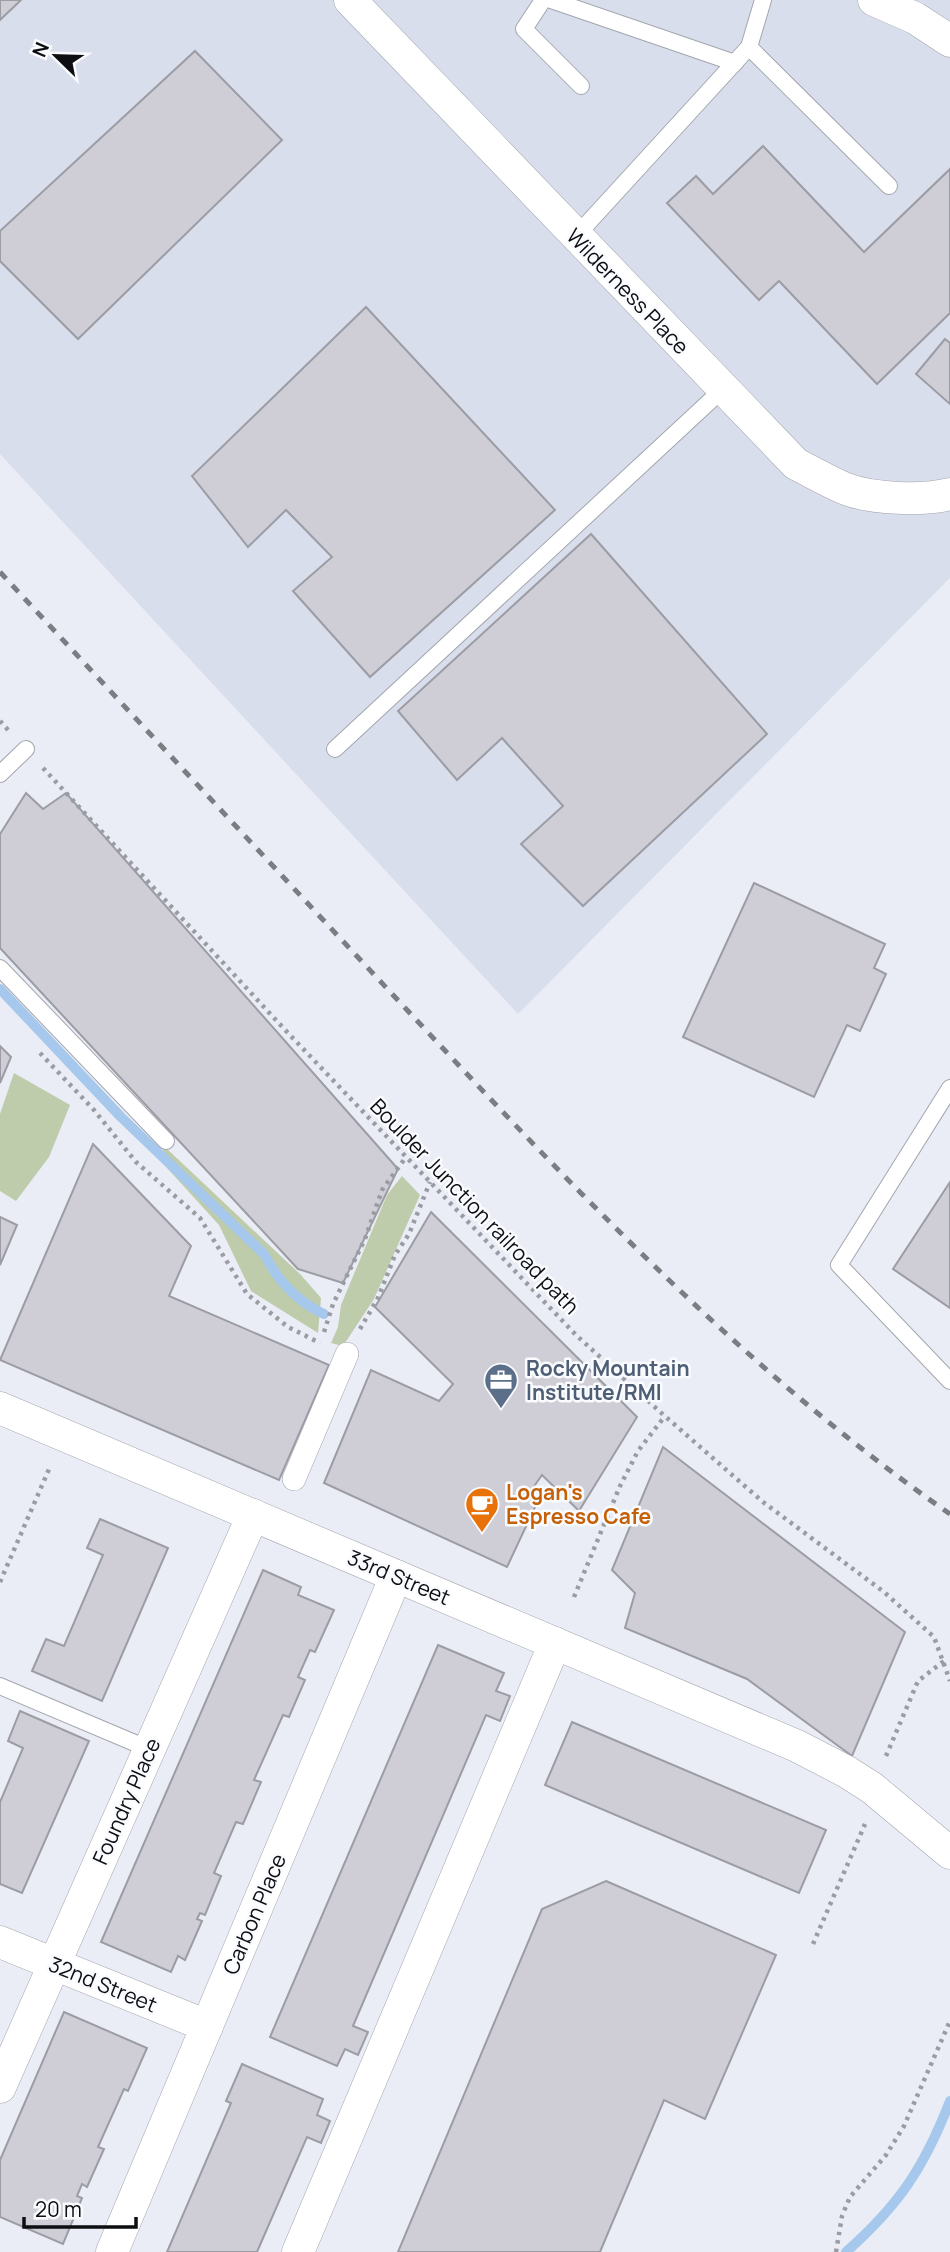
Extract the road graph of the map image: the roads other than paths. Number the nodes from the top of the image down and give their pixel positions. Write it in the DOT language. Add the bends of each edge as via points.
graph roads {
  1 [pos="350,0"];
  2 [pos="543,0"];
  3 [pos="551,0"];
  4 [pos="763,0"];
  5 [pos="874,0"];
  6 [pos="950,41"];
  7 [pos="749,47"];
  8 [pos="735,63"];
  9 [pos="580,86"];
  10 [pos="889,186"];
  11 [pos="576,236"];
  12 [pos="723,389"];
  13 [pos="950,494"];
  14 [pos="26,749"];
  15 [pos="335,749"];
  16 [pos="0,774"];
  17 [pos="0,968"];
  18 [pos="950,1088"];
  19 [pos="166,1141"];
  20 [pos="347,1354"];
  21 [pos="950,1381"];
  22 [pos="0,1408"];
  23 [pos="294,1479"];
  24 [pos="253,1515"];
  25 [pos="396,1576"];
  26 [pos="555,1643"];
  27 [pos="0,1686"];
  28 [pos="149,1749"];
  29 [pos="945,1848"];
  30 [pos="0,1941"];
  31 [pos="55,1964"];
  32 [pos="207,2026"];
  33 [pos="0,2087"];
  34 [pos="112,2252"];
  35 [pos="298,2252"];
  1 -- 11 [label="street, Wilderness Place"];
  2 -- 9 [label="lane" via="524,29"];
  3 -- 8 [label="lane"];
  4 -- 7 [label="lane"];
  5 -- 6 [label="street" via="915,18"];
  7 -- 8 [label="lane"];
  7 -- 10 [label="lane"];
  8 -- 11 [label="lane"];
  11 -- 12 [label="street, Wilderness Place"];
  12 -- 13 [label="street, Wilderness Place" via="796,464 848,490 930,499"];
  12 -- 15 [label="lane"];
  14 -- 16 [label="lane"];
  17 -- 19 [label="lane"];
  18 -- 21 [label="lane" via="839,1265"];
  20 -- 23 [label="street"];
  22 -- 24 [label="street, 33rd Street"];
  24 -- 25 [label="street, 33rd Street"];
  24 -- 28 [label="street, Foundry Place"];
  25 -- 26 [label="street, 33rd Street"];
  25 -- 32 [label="street, Carbon Place"];
  26 -- 29 [label="street, 33rd Street" via="797,1746 847,1772"];
  26 -- 35 [label="street"];
  27 -- 28 [label="lane"];
  28 -- 31 [label="street, Foundry Place"];
  30 -- 31 [label="street, 32nd Street"];
  31 -- 32 [label="street, 32nd Street"];
  31 -- 33 [label="street, Foundry Place"];
  32 -- 34 [label="street, Carbon Place"];
}
